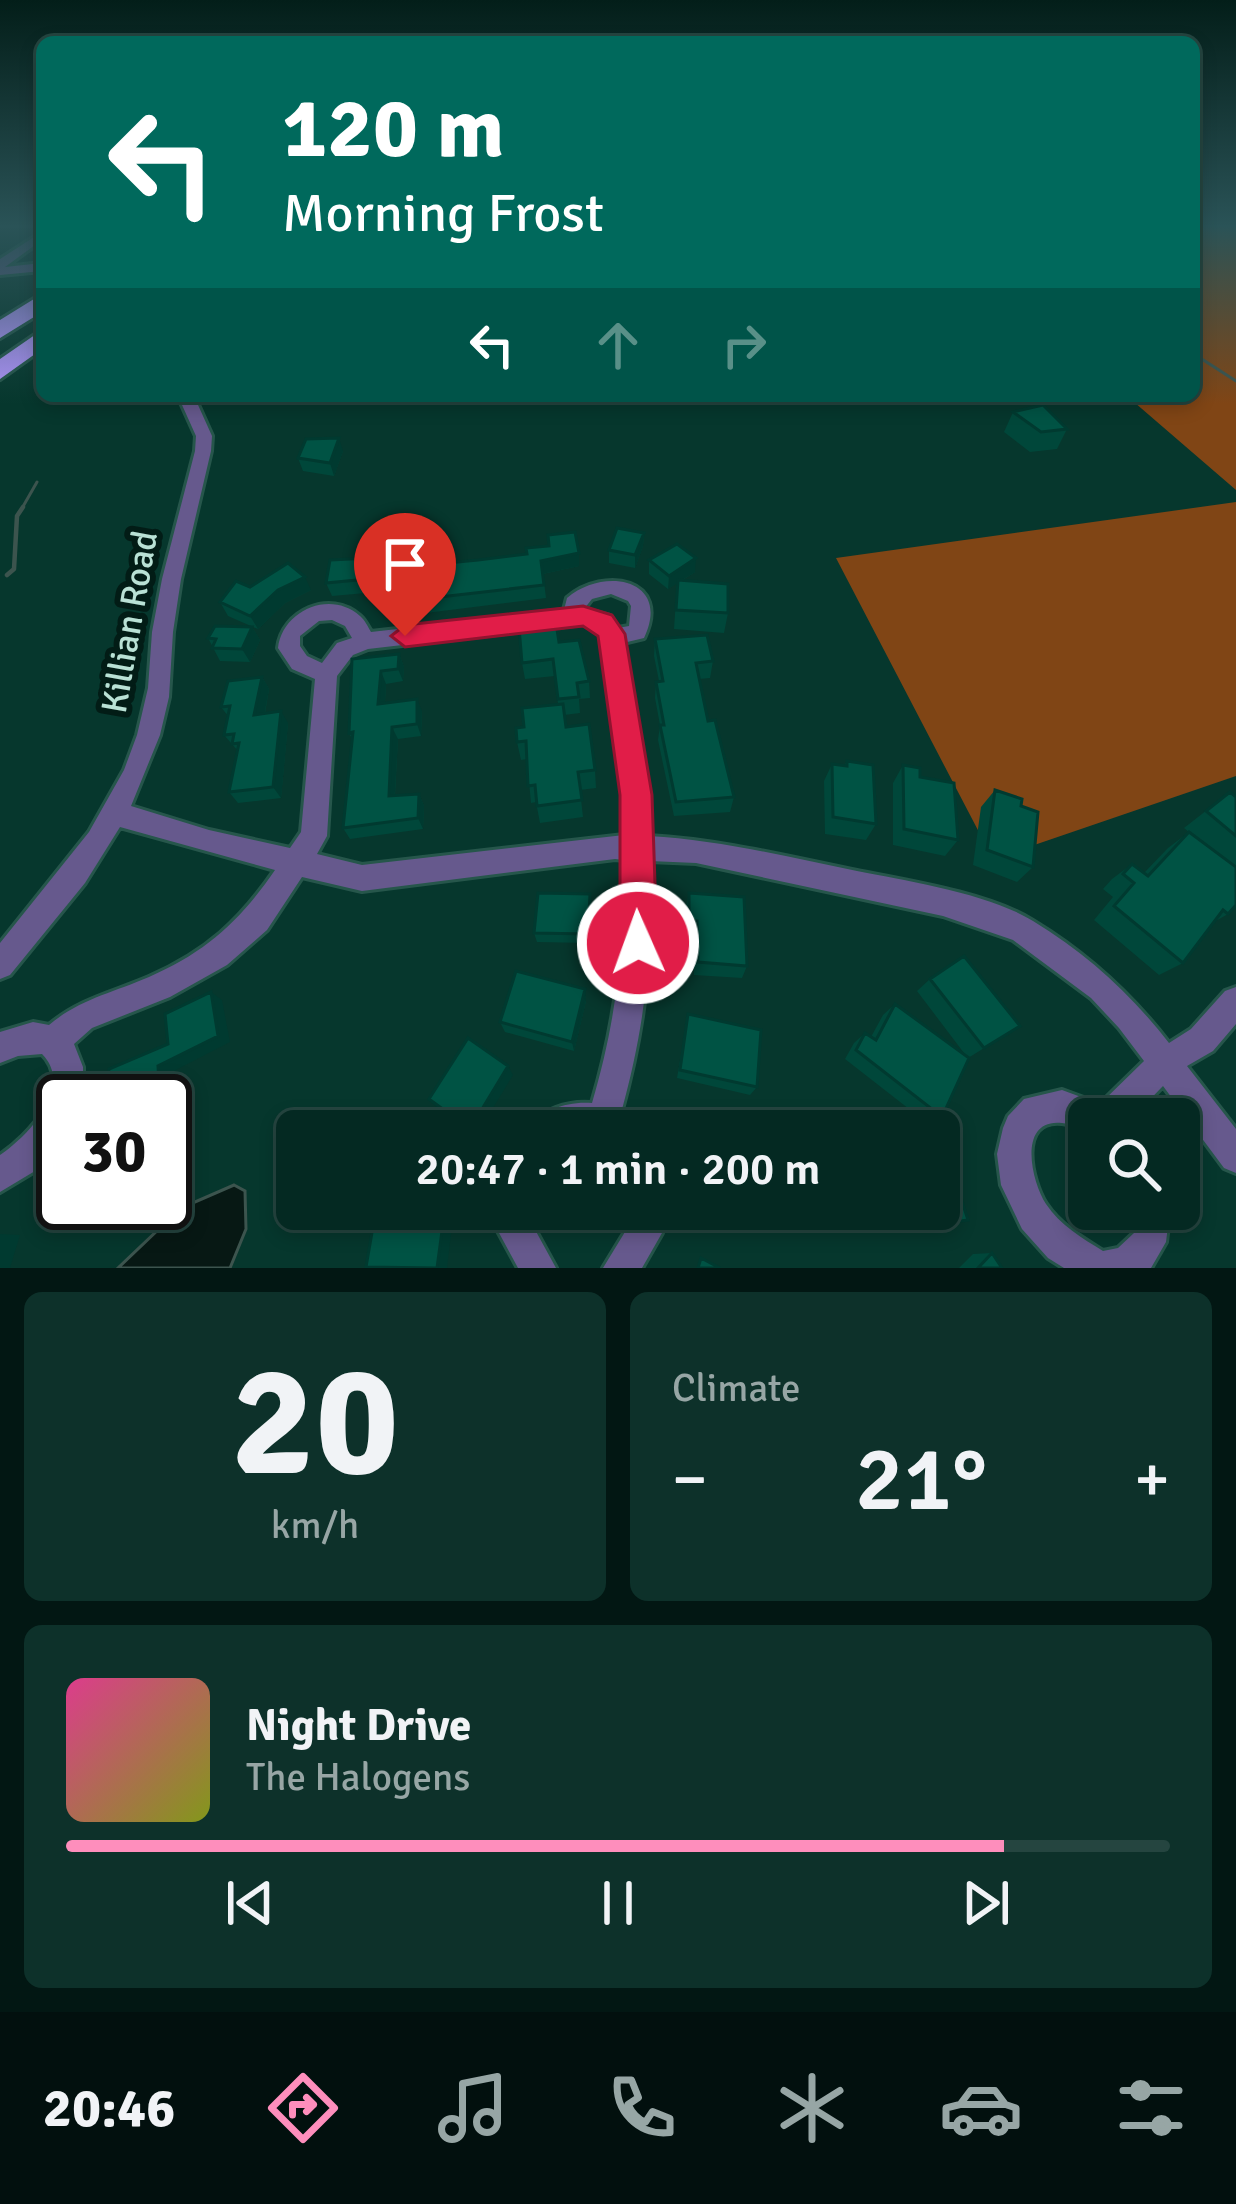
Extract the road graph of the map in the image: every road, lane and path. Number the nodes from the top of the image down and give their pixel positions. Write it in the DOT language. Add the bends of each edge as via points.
graph roads {
  1 [pos="36,305"];
  2 [pos="0,332"];
  3 [pos="36,343"];
  4 [pos="0,370"];
  5 [pos="190,402"];
  6 [pos="574,617"];
  7 [pos="607,629"];
  8 [pos="366,640"];
  9 [pos="326,674"];
  10 [pos="114,813"];
  11 [pos="635,849"];
  12 [pos="298,865"];
  13 [pos="0,965"];
  14 [pos="1236,1002"];
  15 [pos="53,1042"];
  16 [pos="0,1048"];
  17 [pos="1164,1063"];
  18 [pos="72,1074"];
  19 [pos="1129,1098"];
  20 [pos="1068,1107"];
  21 [pos="614,1110"];
  22 [pos="36,1145"];
  23 [pos="1236,1156"];
  24 [pos="0,1175"];
  25 [pos="516,1230"];
  26 [pos="644,1230"];
  27 [pos="1153,1230"];
  28 [pos="538,1268"];
  29 [pos="621,1268"];
  30 [pos="1102,1268"];
  1 -- 2 [label="highway"];
  3 -- 4 [label="highway"];
  5 -- 10 [label="street, Killian Road" via="203,451 163,624 159,696"];
  6 -- 7 [label="street"];
  6 -- 7 [label="street" via="574,603 590,588 633,591 644,621 638,632"];
  6 -- 8 [label="street"];
  7 -- 11 [label="street" via="636,795"];
  8 -- 9 [label="street" via="345,649"];
  8 -- 9 [label="street" via="354,619 332,610 308,615 291,632 288,650 302,668"];
  9 -- 12 [label="street" via="314,836"];
  10 -- 12 [label="street"];
  10 -- 13 [label="street, Killian Road" via="52,907"];
  11 -- 12 [label="street" via="362,878"];
  11 -- 17 [label="street" via="696,851 840,878 1021,929 1101,988"];
  11 -- 21 [label="street" via="638,943"];
  12 -- 15 [label="street" via="257,920 217,955 82,1017"];
  14 -- 17 [label="street" via="1202,1040"];
  15 -- 16 [label="street" via="33,1038"];
  15 -- 18 [label="street" via="68,1055"];
  17 -- 19 [label="street"];
  17 -- 23 [label="street"];
  20 -- 30 [label="street" via="1042,1108 1024,1120 1013,1171 1042,1233 1069,1256"];
  22 -- 24 [label="street"];
  25 -- 28 [label="street"];
  26 -- 29 [label="street"];
  27 -- 30 [label="street" via="1145,1252 1125,1267"];
}
